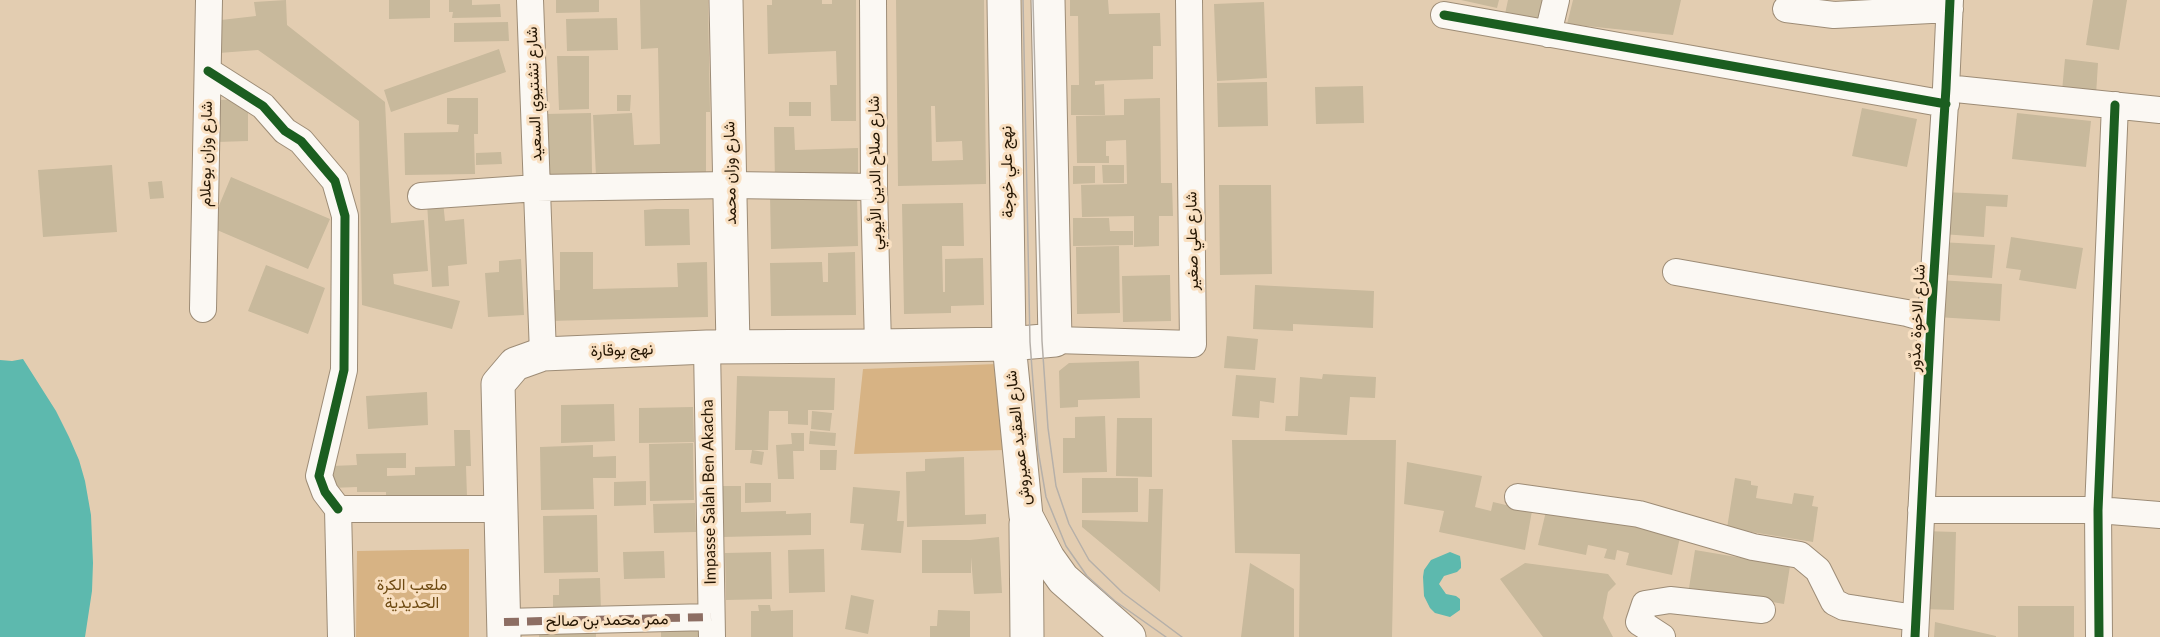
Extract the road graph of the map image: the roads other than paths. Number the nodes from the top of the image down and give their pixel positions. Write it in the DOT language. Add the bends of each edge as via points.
graph roads {
  1 [pos="209,0"];
  2 [pos="530,0"];
  3 [pos="726,0"];
  4 [pos="873,0"];
  5 [pos="1004,0"];
  6 [pos="1048,0"];
  7 [pos="1189,0"];
  8 [pos="1556,0"];
  9 [pos="1950,4"];
  10 [pos="1786,9"];
  11 [pos="1444,15"];
  12 [pos="1548,34"];
  13 [pos="208,71"];
  14 [pos="1946,96"];
  15 [pos="2115,105"];
  16 [pos="2160,110"];
  17 [pos="730,185"];
  18 [pos="874,187"];
  19 [pos="537,188"];
  20 [pos="421,196"];
  21 [pos="1676,272"];
  22 [pos="203,309"];
  23 [pos="1931,320"];
  24 [pos="1055,340"];
  25 [pos="1009,344"];
  26 [pos="720,346"];
  27 [pos="878,346"];
  28 [pos="543,354"];
  29 [pos="1518,497"];
  30 [pos="500,508"];
  31 [pos="338,509"];
  32 [pos="1921,510"];
  33 [pos="2098,510"];
  34 [pos="2160,515"];
  35 [pos="1026,516"];
  36 [pos="1762,610"];
  37 [pos="712,627"];
  38 [pos="1915,628"];
  39 [pos="504,629"];
  40 [pos="341,637"];
  41 [pos="1028,637"];
  42 [pos="1129,637"];
  43 [pos="1662,637"];
  44 [pos="2099,637"];
  1 -- 13 [label="street, شارع وزان بوعلام"];
  2 -- 19 [label="street, شارع تشتيوي السعيد"];
  3 -- 17 [label="main road, شارع وزان محمد"];
  4 -- 18 [label="street, شارع صلاح الدين الأيوبي"];
  5 -- 25 [label="main road, نهج علي خوجة"];
  6 -- 24 [label="main road"];
  7 -- 24 [label="street, شارع علي صغير" via="1193,344"];
  8 -- 12 [label="street"];
  9 -- 10 [label="street" via="1834,15"];
  9 -- 14 [label="street, شارع الاخوة مدّور"];
  11 -- 12 [label="street"];
  12 -- 14 [label="street"];
  13 -- 22 [label="street, شارع وزان بوعلام"];
  13 -- 31 [label="street" via="263,106 285,131 301,141 335,181 345,216 344,370 319,476"];
  14 -- 15 [label="street"];
  14 -- 23 [label="street, شارع الاخوة مدّور"];
  15 -- 16 [label="street"];
  15 -- 33 [label="street"];
  17 -- 18 [label="street"];
  17 -- 19 [label="street"];
  17 -- 26 [label="main road, شارع وزان محمد"];
  18 -- 27 [label="street, شارع صلاح الدين الأيوبي"];
  19 -- 20 [label="street"];
  19 -- 28 [label="street, شارع تشتيوي السعيد"];
  21 -- 23 [label="street"];
  23 -- 32 [label="street, شارع الاخوة مدّور"];
  24 -- 25 [label="main road, نهج بوقارة"];
  25 -- 27 [label="main road, نهج بوقارة"];
  25 -- 35 [label="main road, شارع العقيد عميروش"];
  26 -- 27 [label="main road, نهج بوقارة"];
  26 -- 28 [label="main road, نهج بوقارة"];
  26 -- 37 [label="street, Impasse Salah Ben Akacha"];
  28 -- 30 [label="main road, نهج بوقارة" via="515,364 498,384"];
  29 -- 38 [label="street" via="1638,514 1754,547 1800,555 1818,570 1834,602"];
  30 -- 31 [label="street"];
  30 -- 39 [label="main road, نهج بوقارة"];
  31 -- 40 [label="street"];
  32 -- 33 [label="street"];
  32 -- 38 [label="street, شارع الاخوة مدّور"];
  33 -- 34 [label="street"];
  33 -- 44 [label="street"];
  35 -- 41 [label="main road"];
  35 -- 42 [label="main road, شارع العقيد عميروش" via="1063,579"];
  36 -- 43 [label="street" via="1670,600 1645,604 1639,622"];
  37 -- 39 [label="street, ممر محمد بن صالح"];
}
